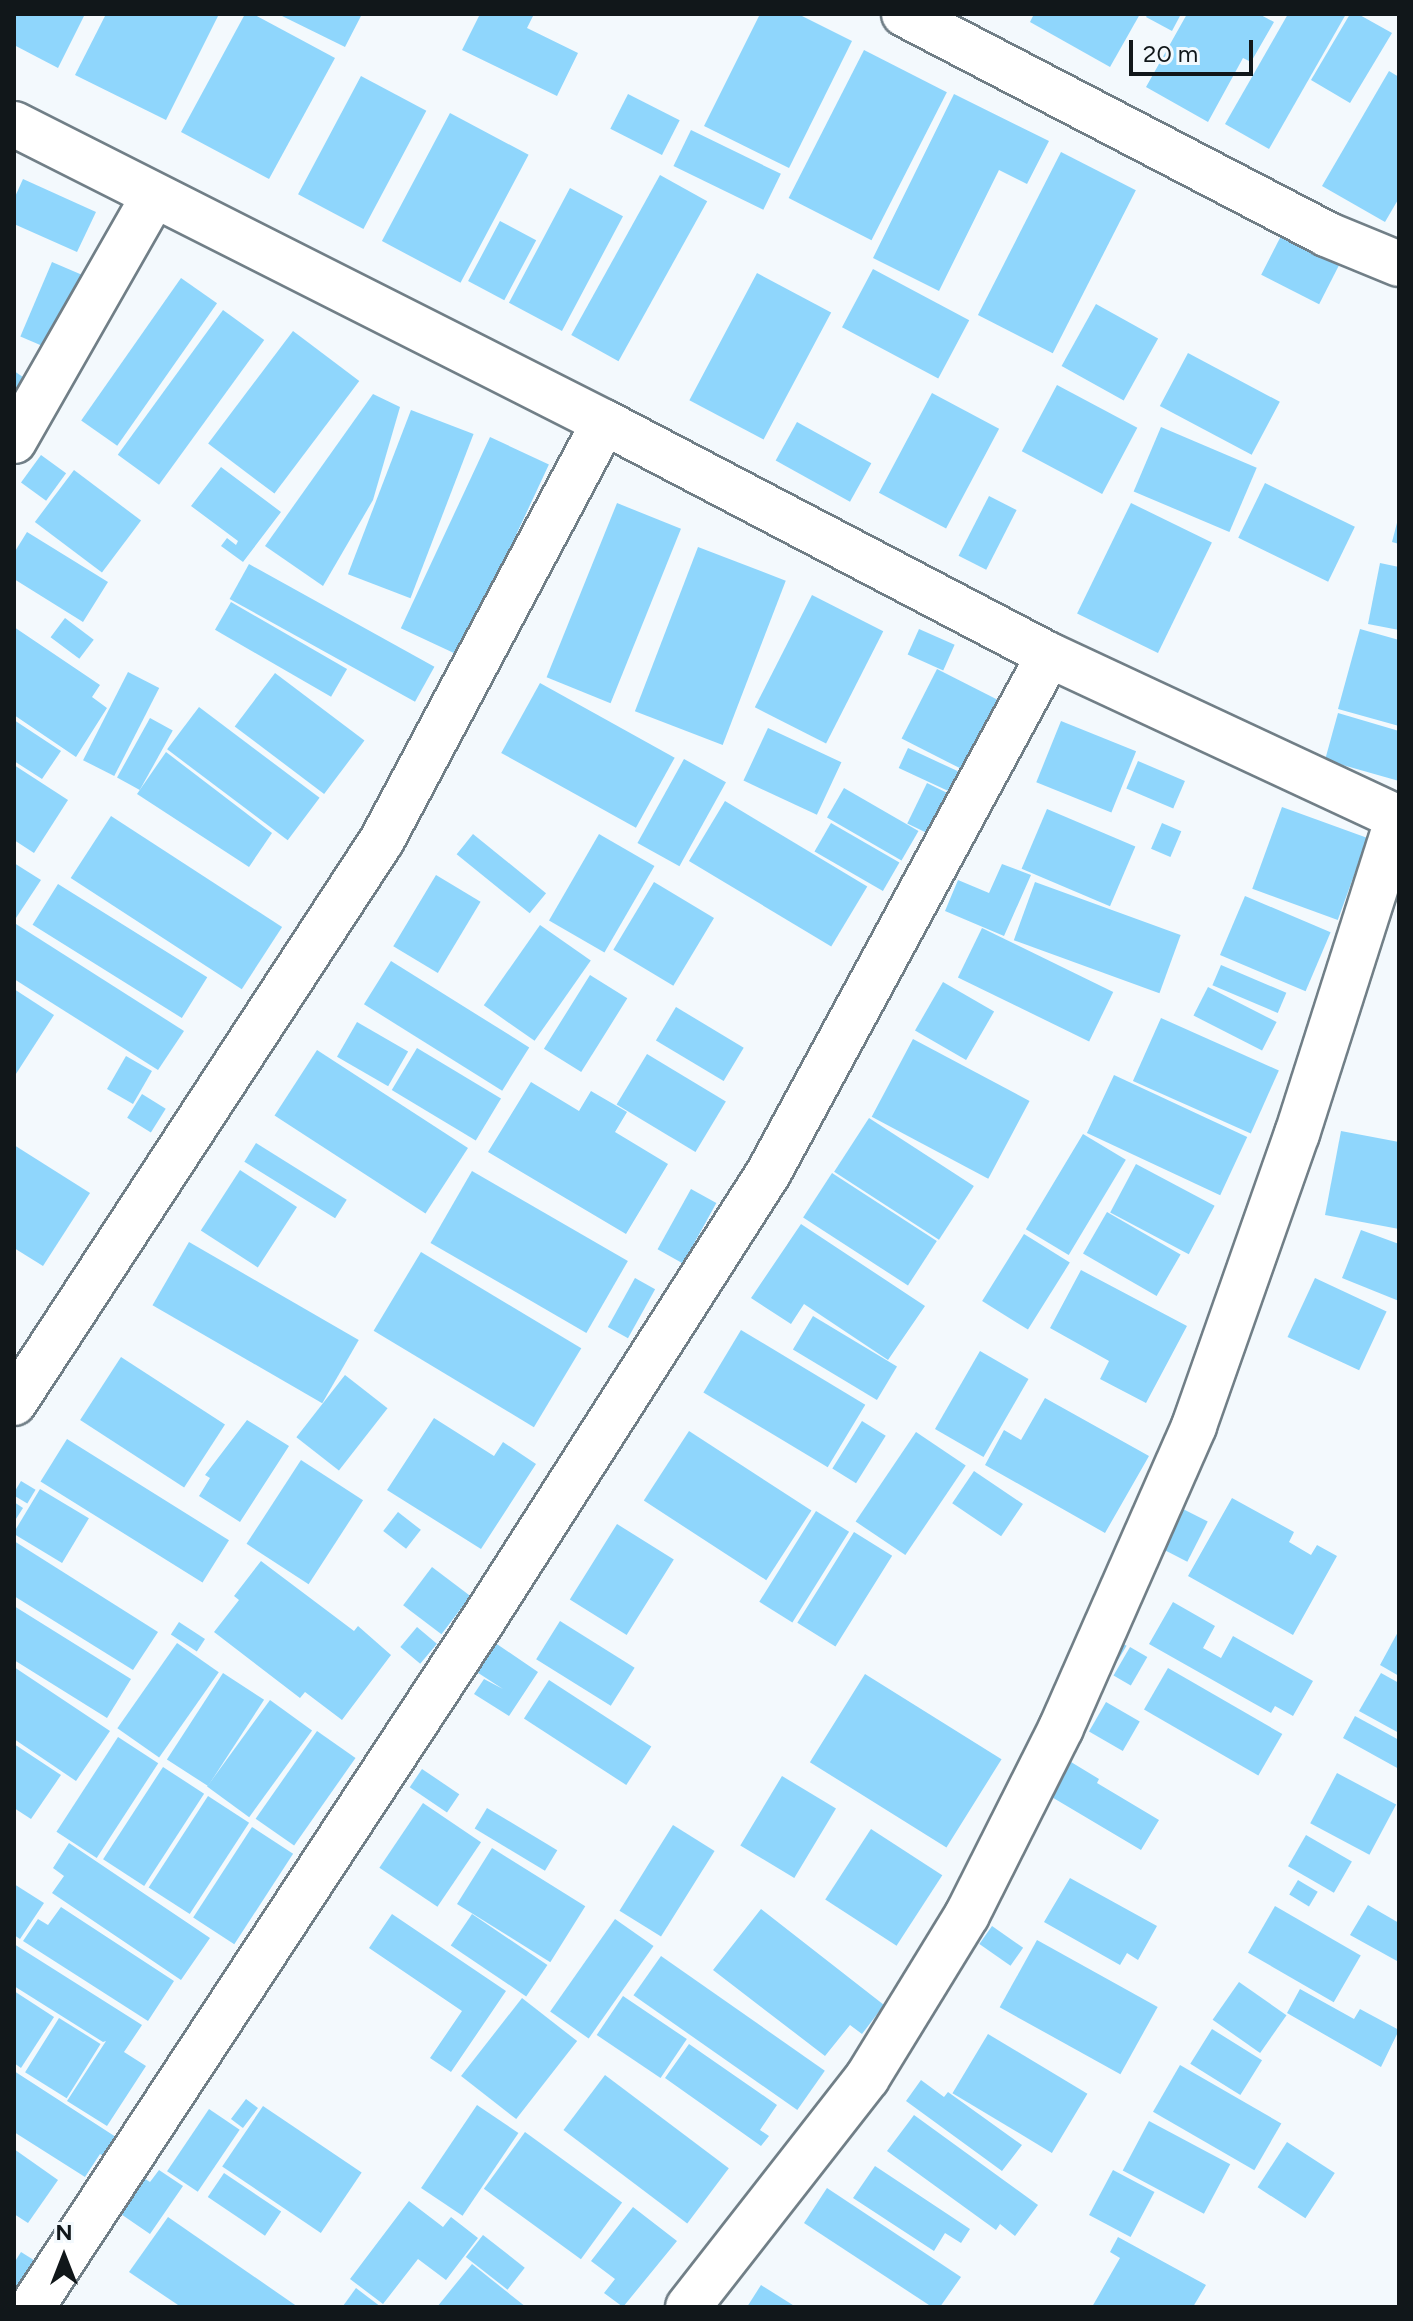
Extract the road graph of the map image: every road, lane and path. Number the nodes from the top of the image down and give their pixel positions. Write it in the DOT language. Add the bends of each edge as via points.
graph roads {
  1 [pos="904,14"];
  2 [pos="14,124"];
  3 [pos="153,197"];
  4 [pos="1399,264"];
  5 [pos="604,422"];
  6 [pos="14,441"];
  7 [pos="1049,655"];
  8 [pos="1398,818"];
  9 [pos="14,1403"];
  10 [pos="32,2307"];
  11 [pos="688,2307"];
  1 -- 4 [label="street" via="1326,234"];
  2 -- 3 [label="street"];
  3 -- 5 [label="street"];
  3 -- 6 [label="street"];
  5 -- 7 [label="street"];
  5 -- 9 [label="street" via="382,840"];
  7 -- 8 [label="street"];
  7 -- 10 [label="street" via="769,1172 485,1617"];
  8 -- 11 [label="street" via="1297,1134 1194,1426 1061,1728 967,1915 867,2078"];
}
